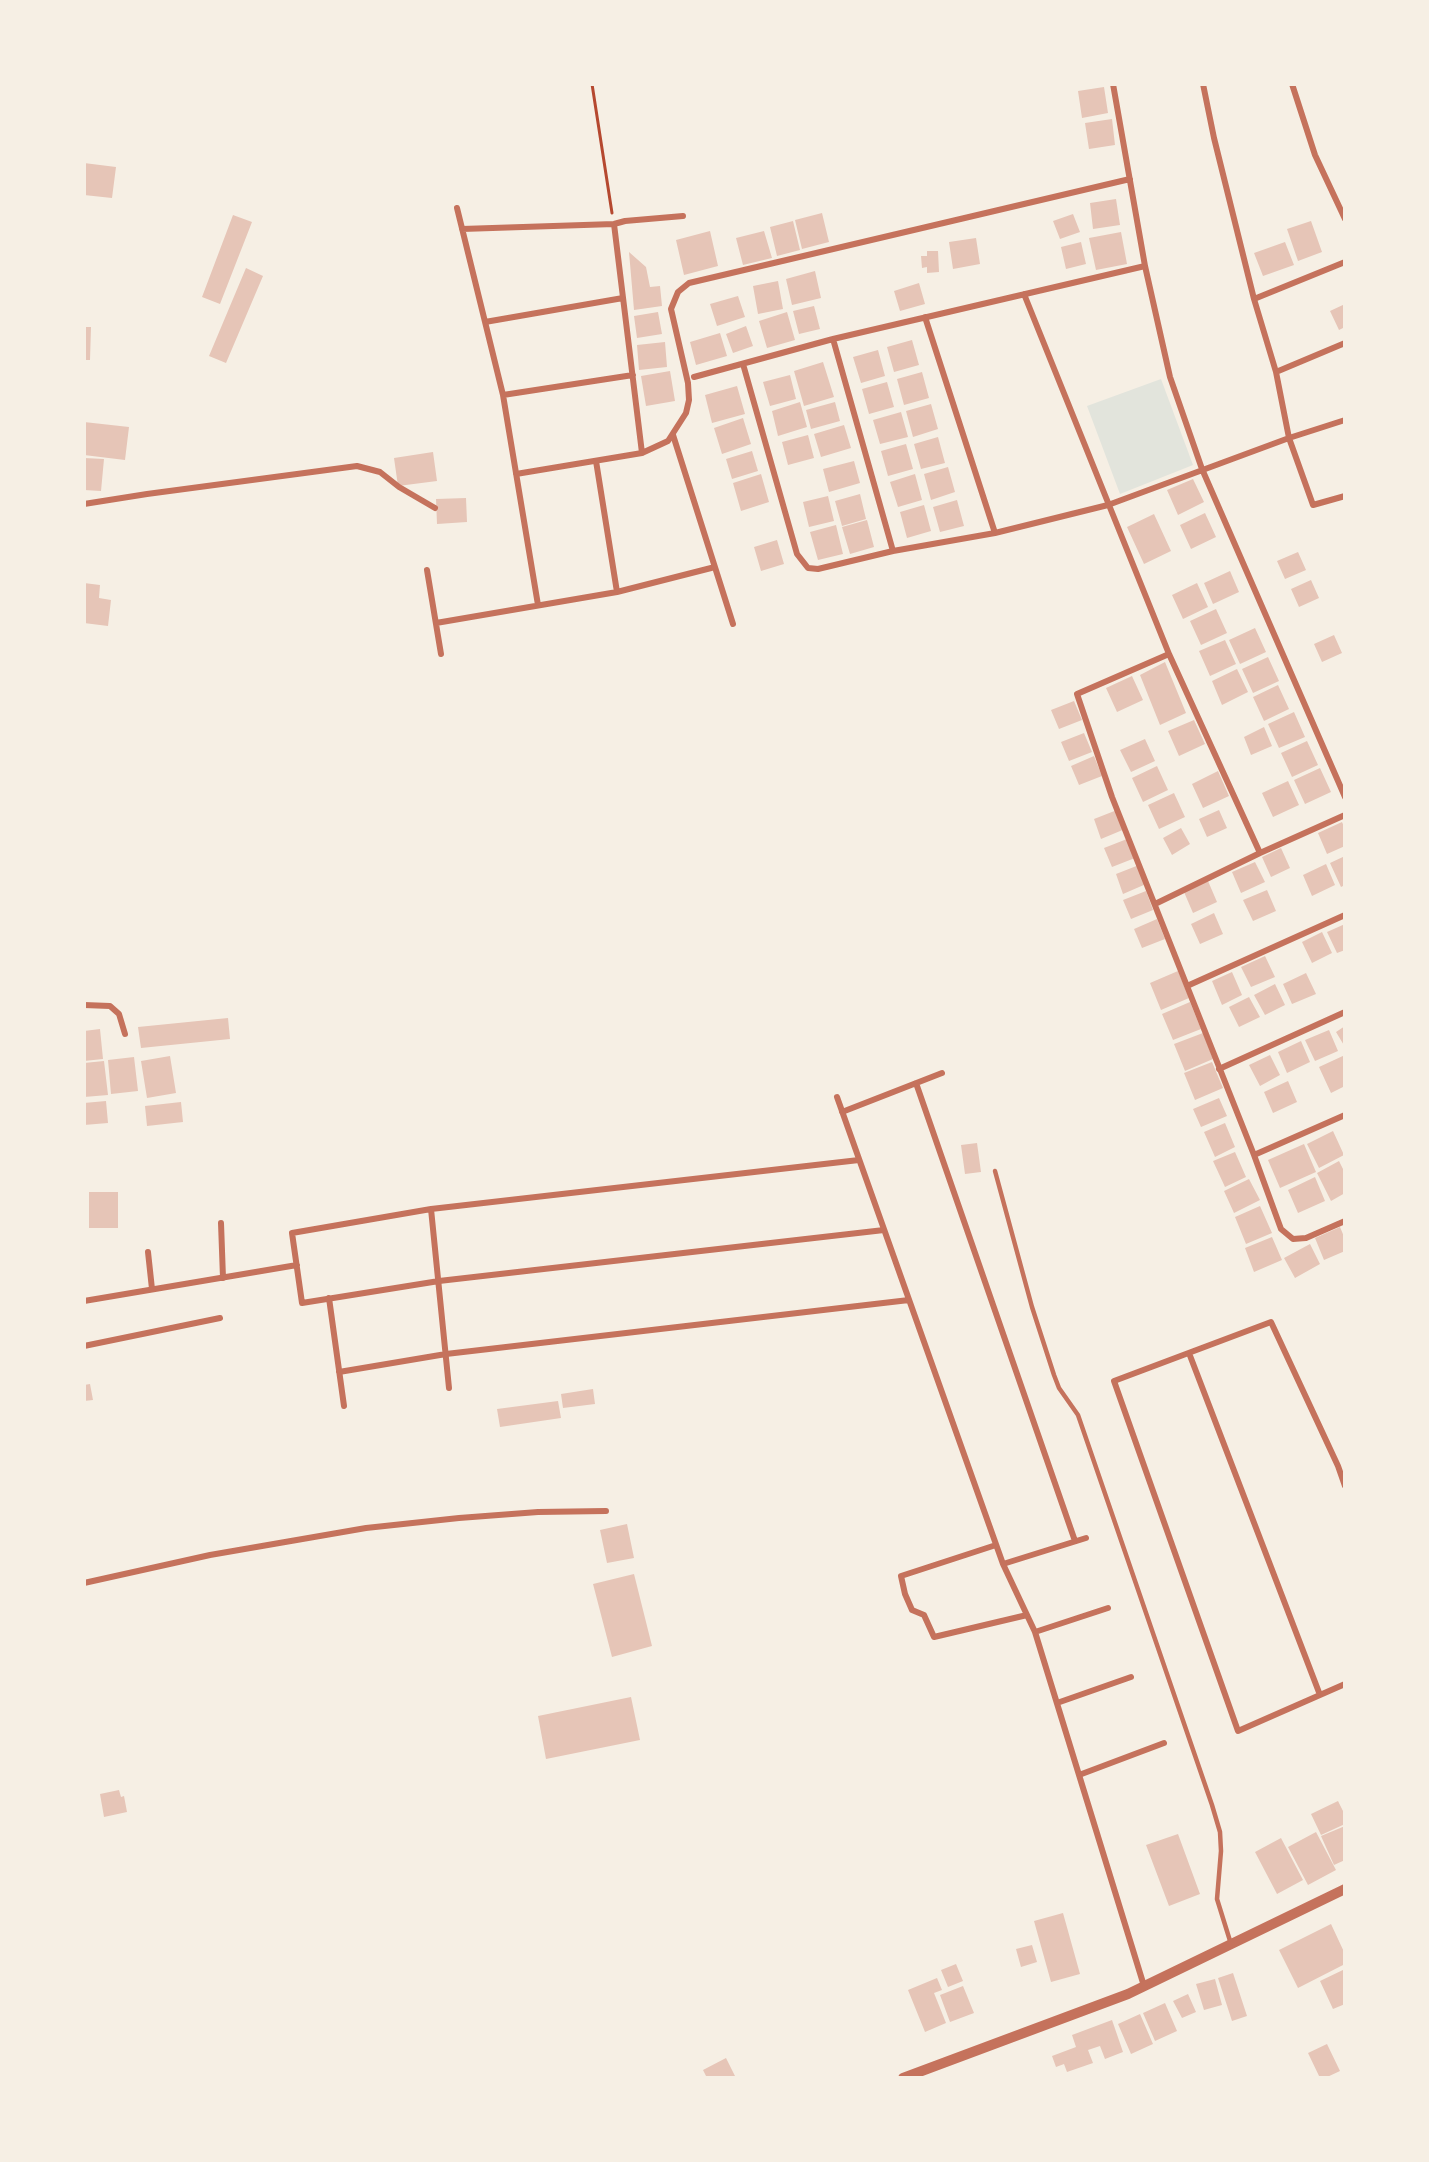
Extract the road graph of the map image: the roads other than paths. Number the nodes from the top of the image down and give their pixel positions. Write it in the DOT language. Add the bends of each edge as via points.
graph roads {
  1 [pos="1113,84"];
  2 [pos="1203,84"];
  3 [pos="1292,84"];
  4 [pos="1130,179"];
  5 [pos="457,208"];
  6 [pos="683,216"];
  7 [pos="1345,219"];
  8 [pos="614,224"];
  9 [pos="462,230"];
  10 [pos="1345,262"];
  11 [pos="1145,266"];
  12 [pos="1024,294"];
  13 [pos="623,298"];
  14 [pos="1254,299"];
  15 [pos="925,317"];
  16 [pos="485,322"];
  17 [pos="833,339"];
  18 [pos="1345,343"];
  19 [pos="743,364"];
  20 [pos="1276,372"];
  21 [pos="633,375"];
  22 [pos="694,377"];
  23 [pos="503,396"];
  24 [pos="1345,420"];
  25 [pos="673,435"];
  26 [pos="1289,438"];
  27 [pos="642,453"];
  28 [pos="596,460"];
  29 [pos="1202,469"];
  30 [pos="516,474"];
  31 [pos="1345,496"];
  32 [pos="84,504"];
  33 [pos="1108,505"];
  34 [pos="435,508"];
  35 [pos="995,533"];
  36 [pos="893,551"];
  37 [pos="715,567"];
  38 [pos="427,570"];
  39 [pos="617,592"];
  40 [pos="538,605"];
  41 [pos="436,623"];
  42 [pos="733,624"];
  43 [pos="441,654"];
  44 [pos="1169,654"];
  45 [pos="1345,796"];
  46 [pos="1345,815"];
  47 [pos="1260,853"];
  48 [pos="1155,904"];
  49 [pos="1345,915"];
  50 [pos="1187,986"];
  51 [pos="84,1005"];
  52 [pos="1345,1012"];
  53 [pos="124,1034"];
  54 [pos="1219,1070"];
  55 [pos="942,1073"];
  56 [pos="916,1083"];
  57 [pos="837,1097"];
  58 [pos="842,1112"];
  59 [pos="1345,1115"];
  60 [pos="1254,1155"];
  61 [pos="859,1160"];
  62 [pos="995,1171"];
  63 [pos="431,1209"];
  64 [pos="1345,1221"];
  65 [pos="221,1223"];
  66 [pos="884,1230"];
  67 [pos="148,1252"];
  68 [pos="297,1266"];
  69 [pos="223,1278"];
  70 [pos="438,1281"];
  71 [pos="152,1290"];
  72 [pos="329,1298"];
  73 [pos="909,1300"];
  74 [pos="84,1301"];
  75 [pos="220,1318"];
  76 [pos="84,1346"];
  77 [pos="1189,1353"];
  78 [pos="446,1354"];
  79 [pos="339,1372"];
  80 [pos="449,1388"];
  81 [pos="344,1406"];
  82 [pos="1345,1486"];
  83 [pos="606,1511"];
  84 [pos="1086,1538"];
  85 [pos="1075,1541"];
  86 [pos="996,1545"];
  87 [pos="1003,1564"];
  88 [pos="84,1583"];
  89 [pos="1107,1608"];
  90 [pos="1026,1615"];
  91 [pos="1035,1632"];
  92 [pos="1131,1677"];
  93 [pos="1345,1684"];
  94 [pos="1320,1695"];
  95 [pos="1057,1703"];
  96 [pos="1164,1743"];
  97 [pos="1079,1775"];
  98 [pos="1345,1889"];
  99 [pos="1231,1944"];
  100 [pos="1144,1986"];
  101 [pos="903,2078"];
  1 -- 4 [label="street"];
  2 -- 14 [label="street"];
  3 -- 7 [label="street" via="1315,155"];
  4 -- 11 [label="street"];
  4 -- 25 [label="street" via="689,283 678,292 671,309 689,400"];
  5 -- 9 [label="street"];
  6 -- 8 [label="street"];
  8 -- 9 [label="street"];
  8 -- 13 [label="street"];
  9 -- 16 [label="street"];
  10 -- 14 [label="street"];
  11 -- 12 [label="street"];
  11 -- 29 [label="street" via="1170,377"];
  12 -- 15 [label="street"];
  12 -- 33 [label="street"];
  13 -- 16 [label="street"];
  13 -- 21 [label="street"];
  14 -- 20 [label="street"];
  15 -- 17 [label="street"];
  15 -- 35 [label="street"];
  16 -- 23 [label="street"];
  17 -- 19 [label="street"];
  17 -- 36 [label="street"];
  18 -- 20 [label="street"];
  19 -- 22 [label="street"];
  19 -- 36 [label="street" via="797,554 808,568"];
  20 -- 26 [label="street"];
  21 -- 23 [label="street"];
  21 -- 27 [label="street"];
  23 -- 30 [label="street"];
  24 -- 26 [label="street"];
  25 -- 27 [label="street" via="659,447"];
  25 -- 37 [label="street"];
  26 -- 29 [label="street"];
  26 -- 31 [label="street" via="1313,505"];
  27 -- 28 [label="street"];
  28 -- 30 [label="street"];
  28 -- 39 [label="street"];
  29 -- 33 [label="street"];
  29 -- 45 [label="street"];
  30 -- 40 [label="street"];
  32 -- 34 [label="street" via="357,466 380,472"];
  33 -- 35 [label="street"];
  33 -- 44 [label="street"];
  35 -- 36 [label="street"];
  37 -- 39 [label="street"];
  37 -- 42 [label="street"];
  38 -- 41 [label="street"];
  39 -- 40 [label="street"];
  40 -- 41 [label="street"];
  41 -- 43 [label="street"];
  44 -- 47 [label="street"];
  44 -- 48 [label="street" via="1077,694 1112,797"];
  46 -- 47 [label="street"];
  47 -- 48 [label="street"];
  48 -- 50 [label="street"];
  49 -- 50 [label="street"];
  50 -- 54 [label="street"];
  51 -- 53 [label="street" via="110,1006 119,1014"];
  52 -- 54 [label="street"];
  54 -- 60 [label="street"];
  55 -- 56 [label="street"];
  56 -- 58 [label="street"];
  56 -- 85 [label="street"];
  57 -- 58 [label="street"];
  58 -- 61 [label="street"];
  59 -- 60 [label="street"];
  60 -- 64 [label="street" via="1281,1229 1293,1239 1306,1238"];
  61 -- 63 [label="street"];
  61 -- 66 [label="street"];
  62 -- 99 [label="lane" via="1054,1376 1078,1415 1212,1805 1220,1832 1217,1899"];
  63 -- 68 [label="street" via="292,1233"];
  63 -- 70 [label="street"];
  65 -- 69 [label="street"];
  66 -- 70 [label="street"];
  66 -- 73 [label="street"];
  67 -- 71 [label="street"];
  68 -- 69 [label="street"];
  68 -- 72 [label="street" via="302,1303"];
  69 -- 71 [label="street"];
  70 -- 72 [label="street"];
  70 -- 78 [label="street"];
  71 -- 74 [label="street"];
  72 -- 79 [label="street"];
  73 -- 78 [label="street"];
  73 -- 86 [label="street"];
  75 -- 76 [label="street"];
  77 -- 82 [label="street" via="1271,1322"];
  77 -- 94 [label="street"];
  77 -- 94 [label="street" via="1114,1381 1238,1731"];
  78 -- 79 [label="street"];
  78 -- 80 [label="street"];
  79 -- 81 [label="street"];
  83 -- 88 [label="street" via="538,1512 366,1528 210,1555"];
  84 -- 85 [label="street"];
  85 -- 87 [label="street"];
  86 -- 87 [label="street"];
  86 -- 90 [label="street" via="901,1576 905,1594 912,1610 924,1615 934,1637"];
  87 -- 90 [label="street"];
  89 -- 91 [label="street"];
  90 -- 91 [label="street"];
  91 -- 95 [label="street"];
  92 -- 95 [label="street"];
  93 -- 94 [label="street"];
  95 -- 97 [label="street"];
  96 -- 97 [label="street"];
  97 -- 100 [label="street"];
  98 -- 99 [label="street"];
  99 -- 100 [label="street"];
  100 -- 101 [label="street"];
}
